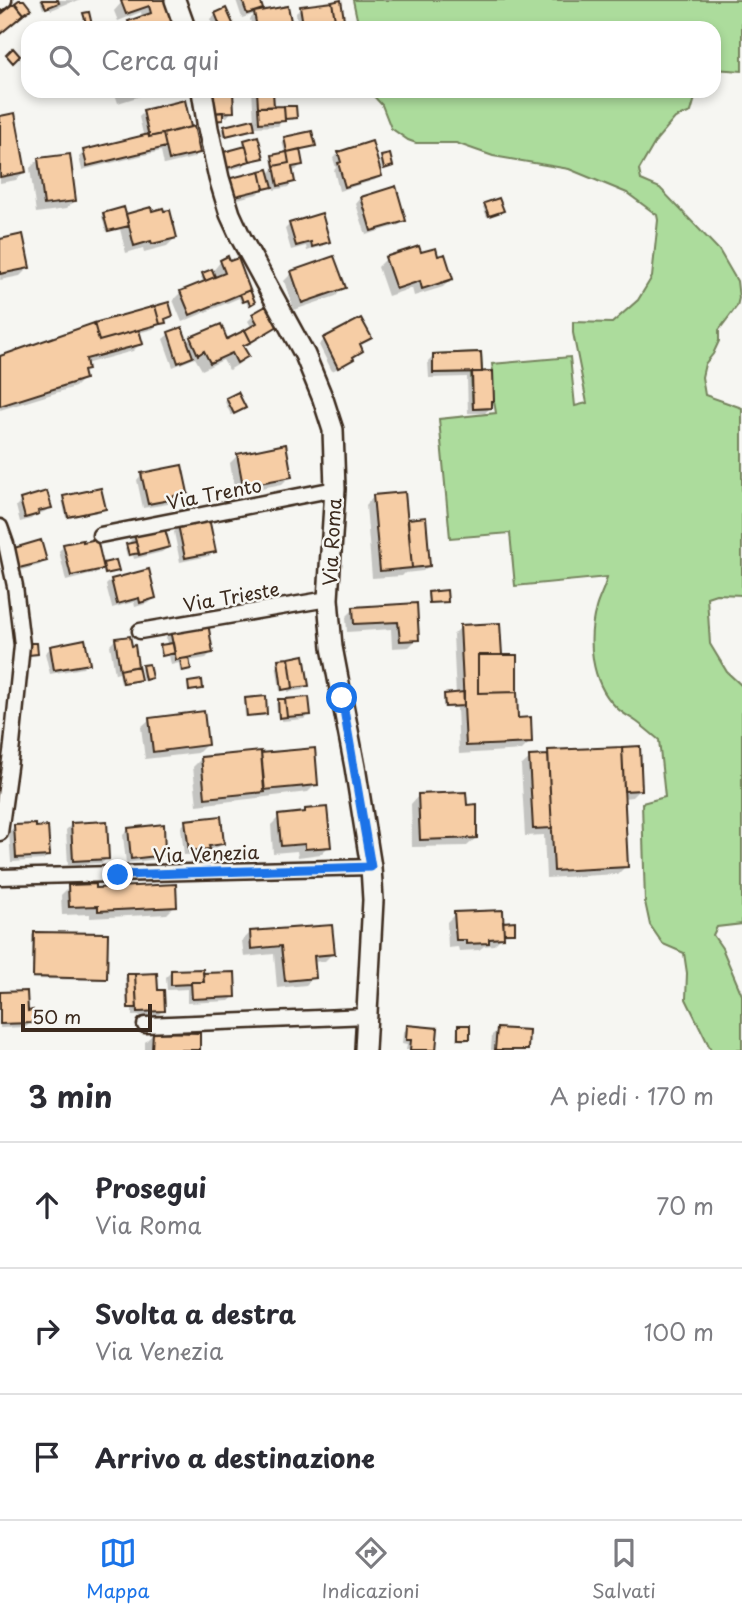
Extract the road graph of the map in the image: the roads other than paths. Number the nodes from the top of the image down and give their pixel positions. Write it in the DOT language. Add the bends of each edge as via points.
graph roads {
  1 [pos="175,0"];
  2 [pos="182,21"];
  3 [pos="203,98"];
  4 [pos="335,489"];
  5 [pos="0,527"];
  6 [pos="100,535"];
  7 [pos="328,598"];
  8 [pos="140,631"];
  9 [pos="0,833"];
  10 [pos="371,867"];
  11 [pos="0,877"];
  12 [pos="368,1016"];
  13 [pos="145,1025"];
  14 [pos="365,1050"];
  1 -- 2 [label="main road"];
  3 -- 4 [label="main road, Via Roma" via="230,214 305,355 323,399 332,430"];
  4 -- 6 [label="street, Via Trento"];
  4 -- 7 [label="main road, Via Roma"];
  5 -- 9 [label="street" via="15,586 22,645"];
  7 -- 8 [label="street, Via Trieste"];
  7 -- 10 [label="main road, Via Roma" via="332,647"];
  10 -- 11 [label="street, Via Venezia"];
  10 -- 12 [label="main road, Via Roma"];
  12 -- 13 [label="street"];
  12 -- 14 [label="main road, Via Roma"];
}
